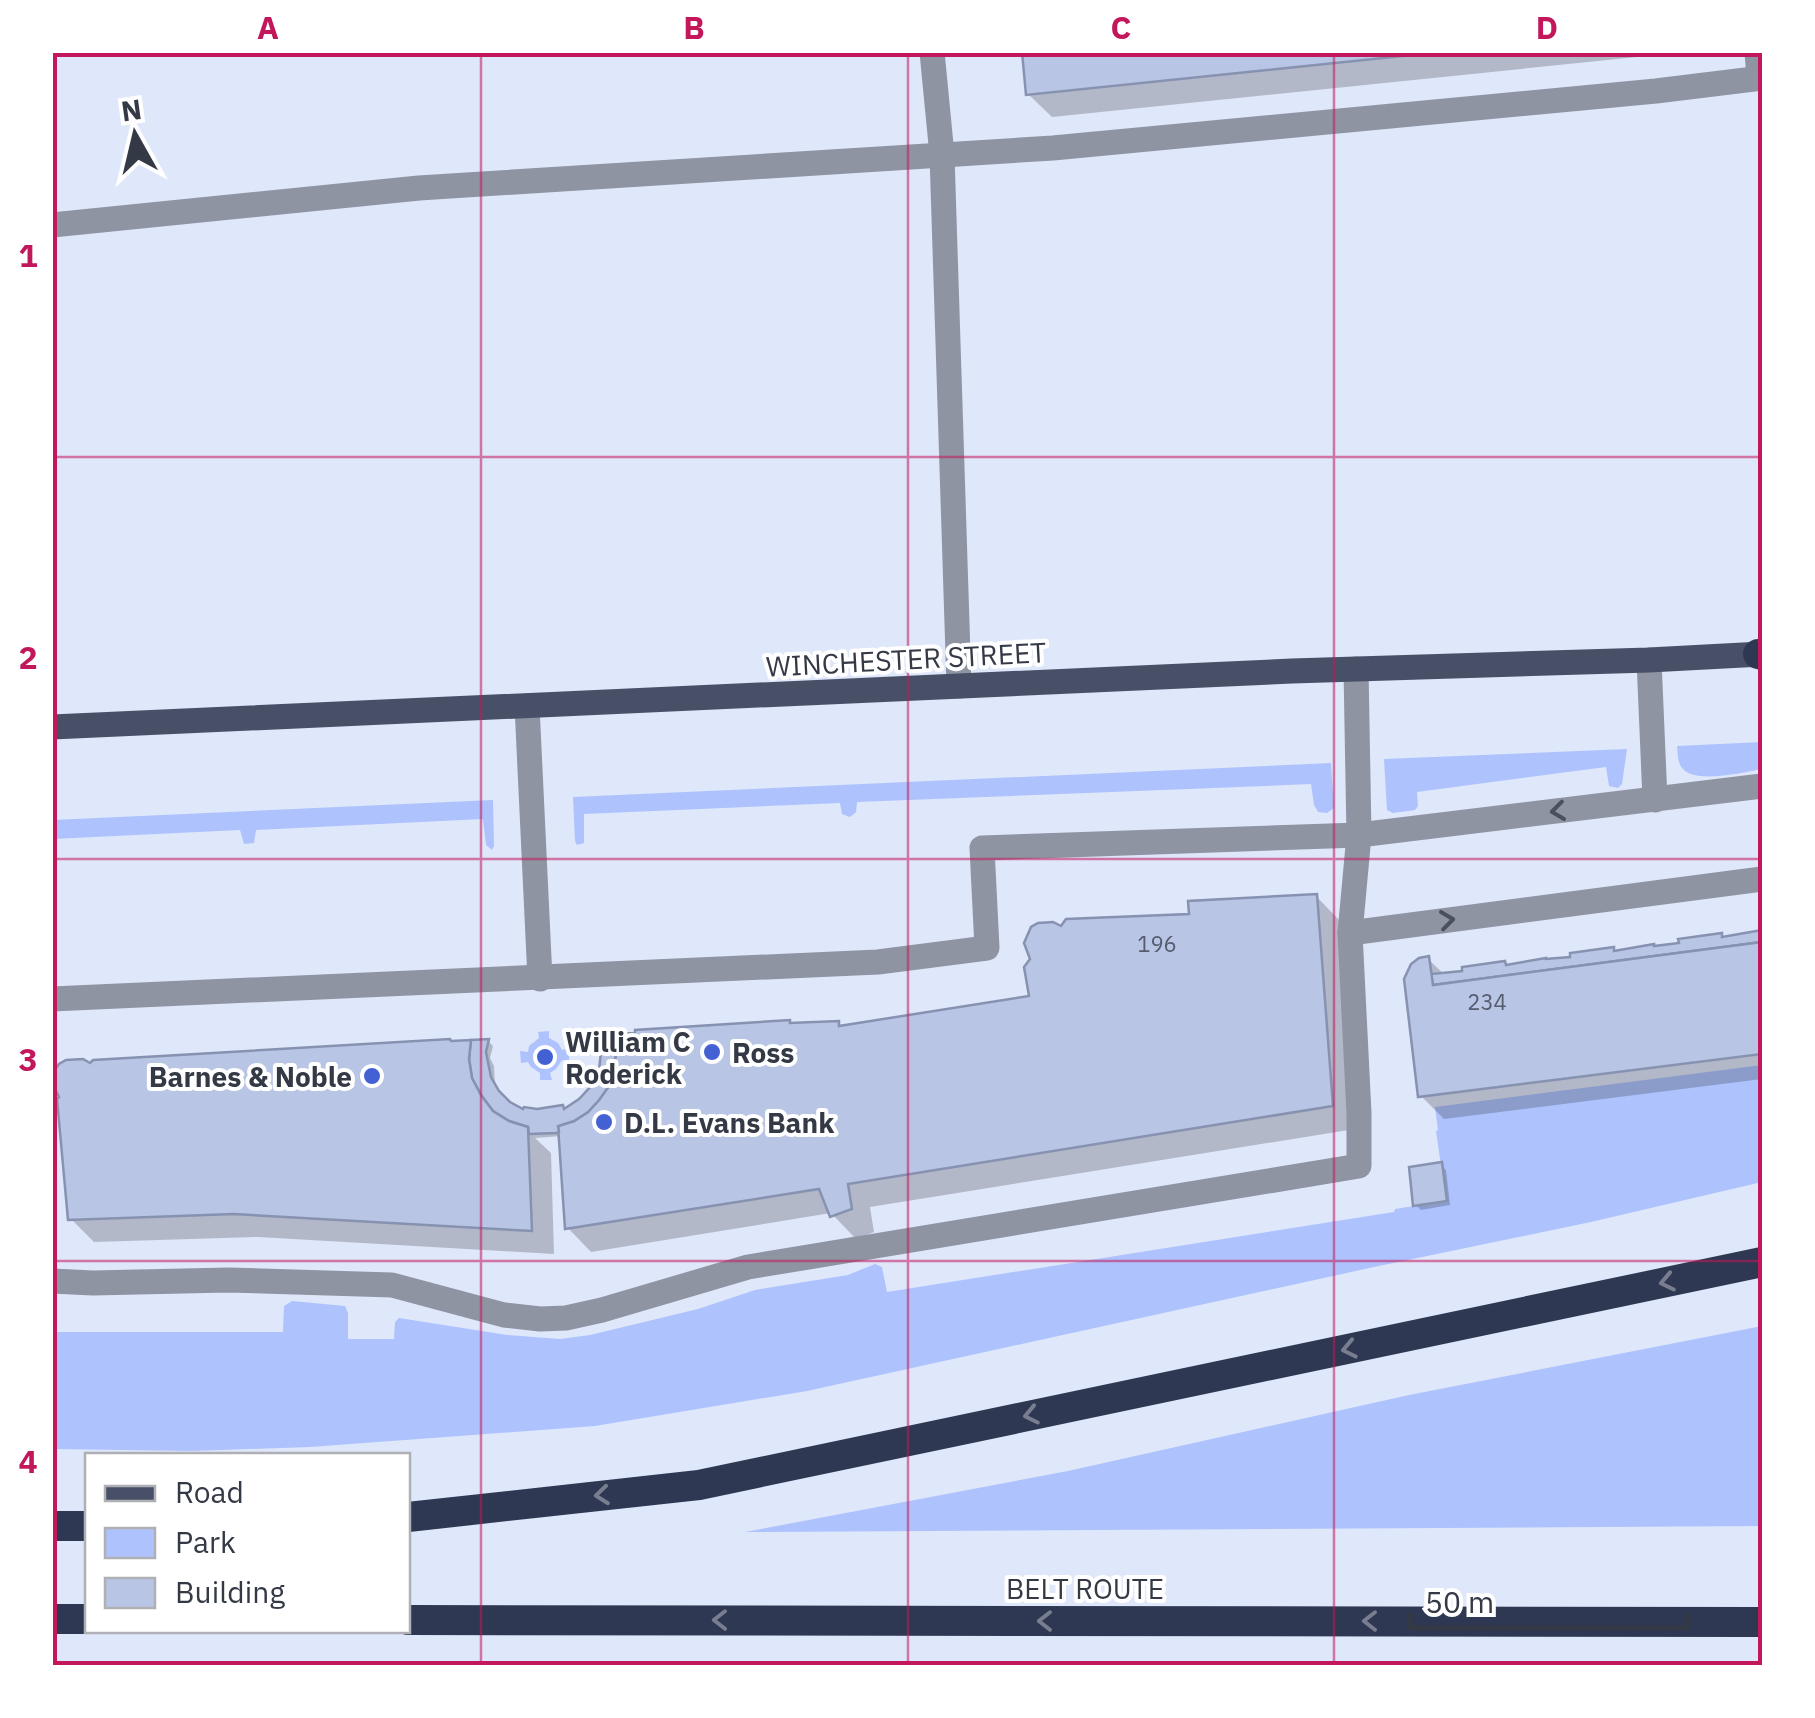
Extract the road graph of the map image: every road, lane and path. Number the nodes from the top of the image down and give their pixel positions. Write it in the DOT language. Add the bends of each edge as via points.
graph roads {
  1 [pos="932,52"];
  2 [pos="1759,70"];
  3 [pos="942,155"];
  4 [pos="52,225"];
  5 [pos="1761,655"];
  6 [pos="1649,660"];
  7 [pos="1356,668"];
  8 [pos="959,686"];
  9 [pos="527,706"];
  10 [pos="52,727"];
  11 [pos="1762,786"];
  12 [pos="1654,800"];
  13 [pos="1359,835"];
  14 [pos="1762,879"];
  15 [pos="1350,933"];
  16 [pos="540,979"];
  17 [pos="52,999"];
  18 [pos="1762,1262"];
  19 [pos="52,1281"];
  20 [pos="410,1516"];
  21 [pos="52,1526"];
  22 [pos="85,1526"];
  23 [pos="52,1619"];
  24 [pos="85,1619"];
  25 [pos="410,1620"];
  26 [pos="1762,1622"];
  1 -- 3 [label="lane"];
  2 -- 3 [label="lane" via="1638,92"];
  3 -- 4 [label="lane" via="418,188"];
  3 -- 8 [label="lane"];
  5 -- 6 [label="main road, WINCHESTER STREET"];
  6 -- 7 [label="main road, WINCHESTER STREET"];
  6 -- 12 [label="lane"];
  7 -- 8 [label="main road, WINCHESTER STREET"];
  7 -- 13 [label="lane"];
  8 -- 9 [label="main road, WINCHESTER STREET"];
  9 -- 10 [label="main road, WINCHESTER STREET"];
  9 -- 16 [label="lane"];
  11 -- 12 [label="lane"];
  12 -- 13 [label="lane, one-way"];
  13 -- 15 [label="lane"];
  13 -- 16 [label="lane" via="982,848 986,948 878,962"];
  15 -- 14 [label="lane, one-way"];
  15 -- 19 [label="lane" via="1359,1166 748,1267 566,1318 504,1315 392,1285"];
  16 -- 17 [label="lane"];
  18 -- 20 [label="highway, one-way" via="698,1484"];
  21 -- 22 [label="highway"];
  23 -- 24 [label="highway"];
  26 -- 25 [label="highway, BELT ROUTE, one-way"];
}
